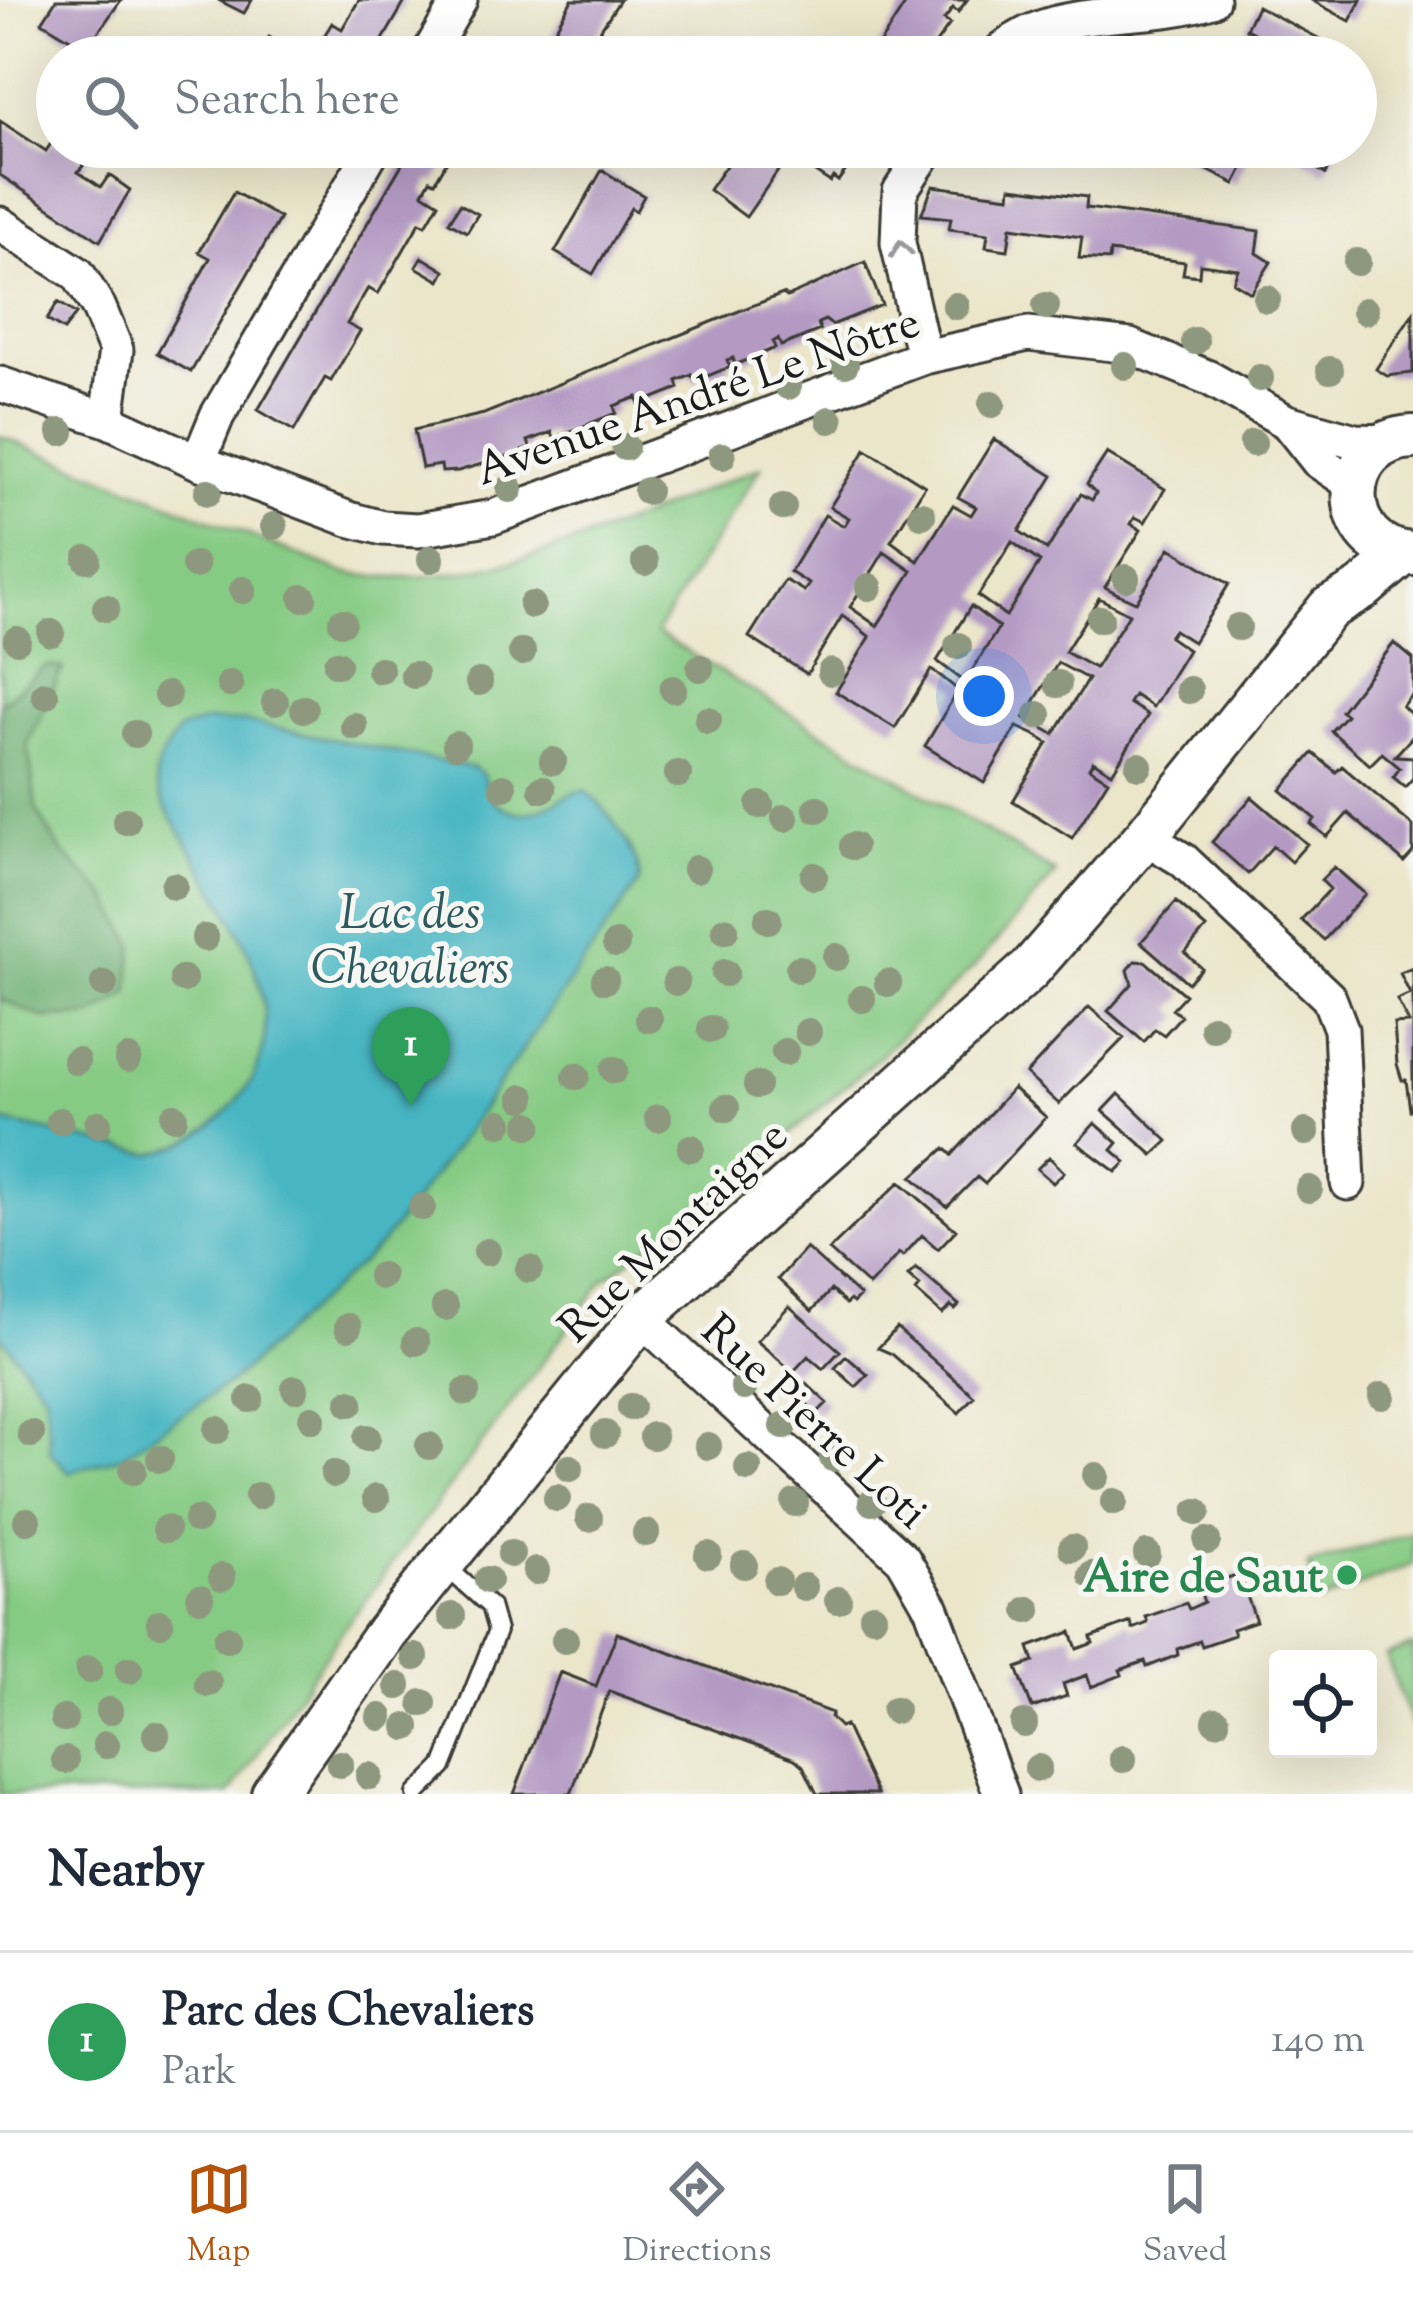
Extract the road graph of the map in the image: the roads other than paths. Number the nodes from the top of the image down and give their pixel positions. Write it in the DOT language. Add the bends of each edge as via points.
graph roads {
  1 [pos="460,0"];
  2 [pos="1212,0"];
  3 [pos="1079,3"];
  4 [pos="439,36"];
  5 [pos="1013,36"];
  6 [pos="362,168"];
  7 [pos="915,168"];
  8 [pos="0,224"];
  9 [pos="924,357"];
  10 [pos="0,383"];
  11 [pos="107,420"];
  12 [pos="1287,422"];
  13 [pos="1400,439"];
  14 [pos="198,462"];
  15 [pos="1356,501"];
  16 [pos="1408,554"];
  17 [pos="1329,608"];
  18 [pos="1145,837"];
  19 [pos="1348,1183"];
  20 [pos="641,1318"];
  21 [pos="442,1562"];
  22 [pos="273,1794"];
  23 [pos="416,1794"];
  24 [pos="1001,1794"];
  1 -- 4 [label="street"];
  2 -- 3 [label="street" via="1181,8"];
  3 -- 5 [label="street"];
  6 -- 14 [label="street"];
  9 -- 7 [label="street, one-way" via="898,243 900,191"];
  8 -- 11 [label="street" via="78,274 99,308 116,350"];
  9 -- 12 [label="street, Avenue André Le Nôtre" via="1028,334 1130,346 1209,377"];
  9 -- 14 [label="street, Avenue André Le Nôtre" via="493,518 418,530 349,519"];
  10 -- 11 [label="street, Avenue André Le Nôtre"];
  11 -- 14 [label="street, Avenue André Le Nôtre"];
  12 -- 13 [label="street, Avenue André Le Nôtre" via="1355,441"];
  12 -- 15 [label="street, Avenue André Le Nôtre"];
  13 -- 15 [label="street" via="1360,467"];
  15 -- 16 [label="street" via="1384,548"];
  15 -- 17 [label="street, Rue Montaigne"];
  16 -- 17 [label="street, Rue Montaigne"];
  17 -- 18 [label="street, Rue Montaigne"];
  18 -- 19 [label="street" via="1183,860 1329,998 1341,1029"];
  18 -- 20 [label="street, Rue Montaigne" via="1029,970"];
  20 -- 21 [label="street, Rue Montaigne"];
  20 -- 24 [label="street, Rue Pierre Loti" via="903,1559 932,1610"];
  21 -- 22 [label="street, Rue Montaigne"];
  21 -- 23 [label="lane" via="490,1606 497,1630 443,1767"];
}
